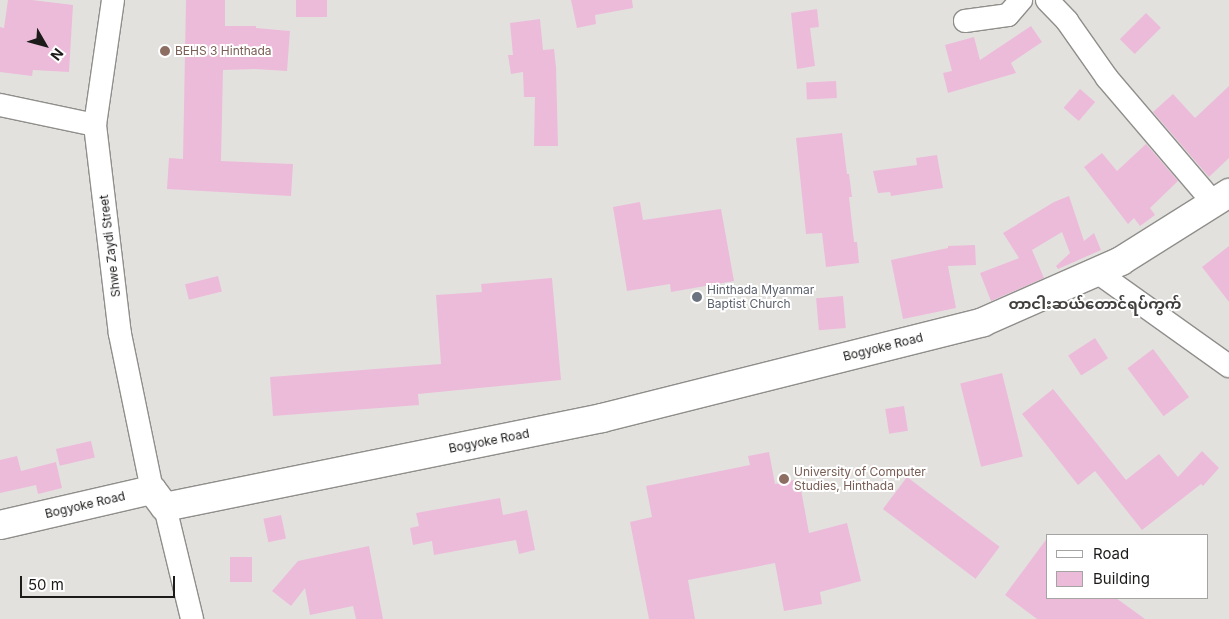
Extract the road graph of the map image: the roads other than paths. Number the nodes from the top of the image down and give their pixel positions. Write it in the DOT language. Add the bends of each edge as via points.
graph roads {
  1 [pos="113,0"];
  2 [pos="1021,0"];
  3 [pos="1047,0"];
  4 [pos="966,21"];
  5 [pos="0,105"];
  6 [pos="95,125"];
  7 [pos="1221,198"];
  8 [pos="1097,272"];
  9 [pos="1229,366"];
  10 [pos="158,498"];
  11 [pos="0,525"];
  12 [pos="192,619"];
  1 -- 6 [label="street, Shwe Zaydi Street"];
  2 -- 4 [label="street" via="1008,16"];
  3 -- 7 [label="street" via="1067,21 1107,78"];
  5 -- 6 [label="street"];
  6 -- 10 [label="street, Shwe Zaydi Street" via="120,334"];
  7 -- 8 [label="main road, Bogyoke Road" via="1121,261"];
  8 -- 9 [label="street"];
  8 -- 10 [label="main road, Bogyoke Road" via="983,322 602,418"];
  10 -- 11 [label="main road, Bogyoke Road"];
  10 -- 12 [label="street, Shwe Zaydi Street"];
}
